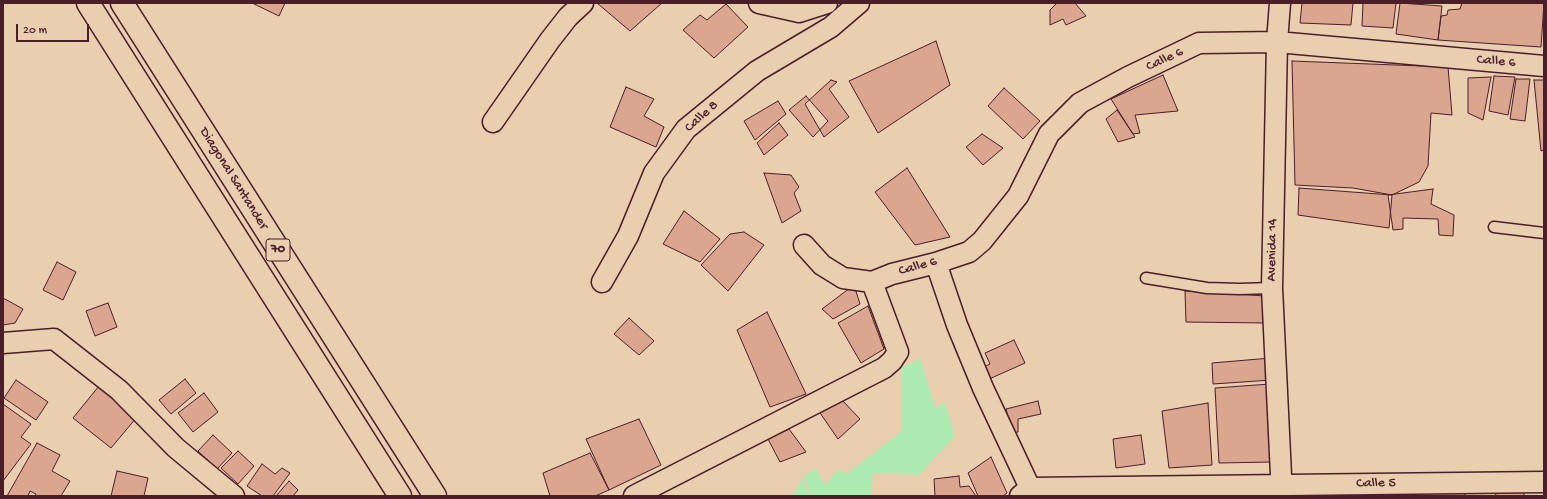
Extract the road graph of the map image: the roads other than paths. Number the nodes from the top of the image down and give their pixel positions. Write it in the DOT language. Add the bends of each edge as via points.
graph roads {
  1 [pos="88,3"];
  2 [pos="122,3"];
  3 [pos="583,3"];
  4 [pos="759,3"];
  5 [pos="827,3"];
  6 [pos="859,3"];
  7 [pos="1280,3"];
  8 [pos="1277,42"];
  9 [pos="1544,66"];
  10 [pos="493,122"];
  11 [pos="1494,227"];
  12 [pos="1544,233"];
  13 [pos="804,245"];
  14 [pos="936,263"];
  15 [pos="1146,278"];
  16 [pos="602,282"];
  17 [pos="872,282"];
  18 [pos="1272,288"];
  19 [pos="3,343"];
  20 [pos="1544,482"];
  21 [pos="1282,490"];
  22 [pos="1025,492"];
  23 [pos="234,496"];
  24 [pos="400,496"];
  25 [pos="435,496"];
  26 [pos="634,496"];
  1 -- 24 [label="main road, Diagonal Santander / 70"];
  2 -- 25 [label="main road, Diagonal Santander / 70"];
  3 -- 10 [label="street" via="550,40"];
  4 -- 5 [label="street" via="799,12"];
  6 -- 16 [label="street, Calle 8" via="831,26 758,71 686,129 654,173 628,236"];
  7 -- 8 [label="street, Avenida 14"];
  8 -- 9 [label="street, Calle 6"];
  8 -- 14 [label="street, Calle 6" via="1199,43 1080,103 1049,134 1018,196 982,241 969,252"];
  8 -- 18 [label="street, Avenida 14"];
  11 -- 12 [label="lane"];
  13 -- 17 [label="street" via="822,265 843,278"];
  14 -- 17 [label="street, Calle 6"];
  14 -- 22 [label="street" via="957,325"];
  15 -- 18 [label="lane" via="1207,288"];
  17 -- 26 [label="street" via="898,352 892,361 884,368"];
  18 -- 21 [label="street, Avenida 14"];
  19 -- 23 [label="street" via="54,339 119,390 176,448"];
  20 -- 21 [label="street, Calle 5"];
  21 -- 22 [label="street, Calle 5"];
}
